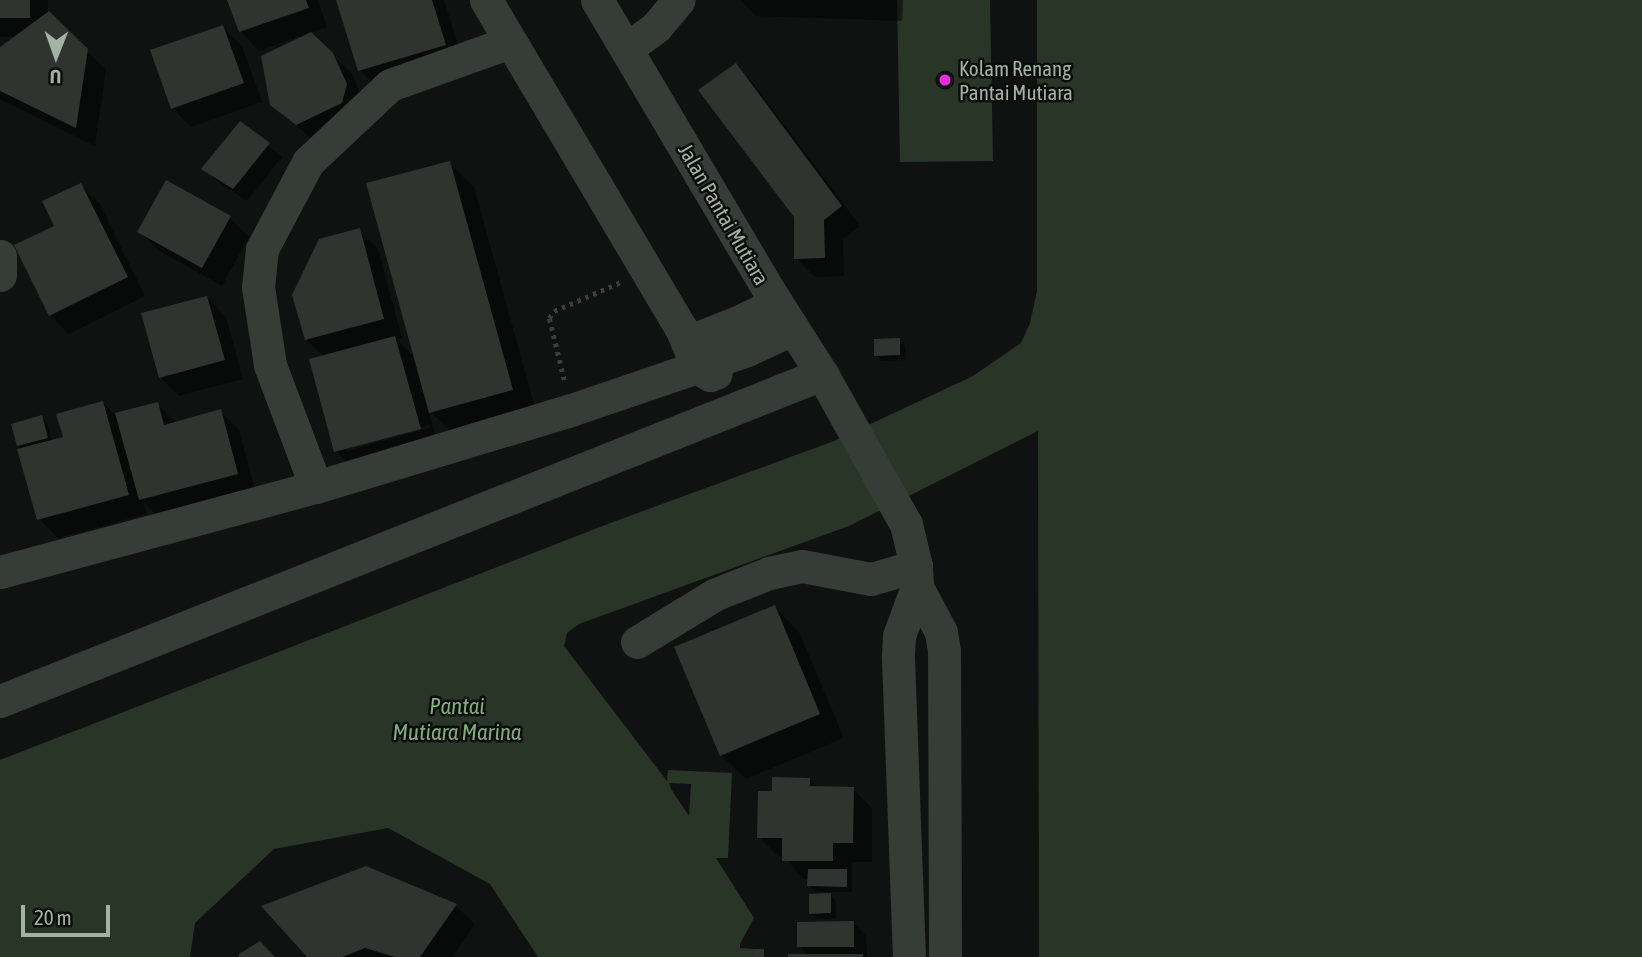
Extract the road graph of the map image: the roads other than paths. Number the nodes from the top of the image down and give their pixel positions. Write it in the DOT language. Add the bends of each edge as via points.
graph roads {
  1 [pos="486,0"];
  2 [pos="597,0"];
  3 [pos="679,0"];
  4 [pos="510,42"];
  5 [pos="626,49"];
  6 [pos="0,256"];
  7 [pos="0,275"];
  8 [pos="785,316"];
  9 [pos="689,346"];
  10 [pos="822,374"];
  11 [pos="316,487"];
  12 [pos="3,561"];
  13 [pos="916,576"];
  14 [pos="637,642"];
  15 [pos="0,701"];
  16 [pos="909,957"];
  17 [pos="945,957"];
  1 -- 4 [label="street"];
  2 -- 5 [label="street, Jalan Pantai Mutiara"];
  3 -- 5 [label="street" via="656,27"];
  4 -- 9 [label="street"];
  4 -- 11 [label="street" via="390,85 308,162 262,249 258,287 270,365"];
  5 -- 8 [label="street, Jalan Pantai Mutiara"];
  6 -- 7 [label="street"];
  8 -- 9 [label="street" via="747,351"];
  8 -- 9 [label="street" via="733,308"];
  8 -- 10 [label="street, Jalan Pantai Mutiara"];
  9 -- 11 [label="street" via="571,410"];
  10 -- 13 [label="street, Jalan Pantai Mutiara" via="906,524"];
  10 -- 15 [label="street"];
  11 -- 12 [label="street"];
  13 -- 14 [label="street" via="871,579 802,566 769,573 716,594"];
  13 -- 16 [label="street" via="899,636 898,658"];
  13 -- 17 [label="street, Jalan Pantai Mutiara" via="941,632 944,651"];
}
